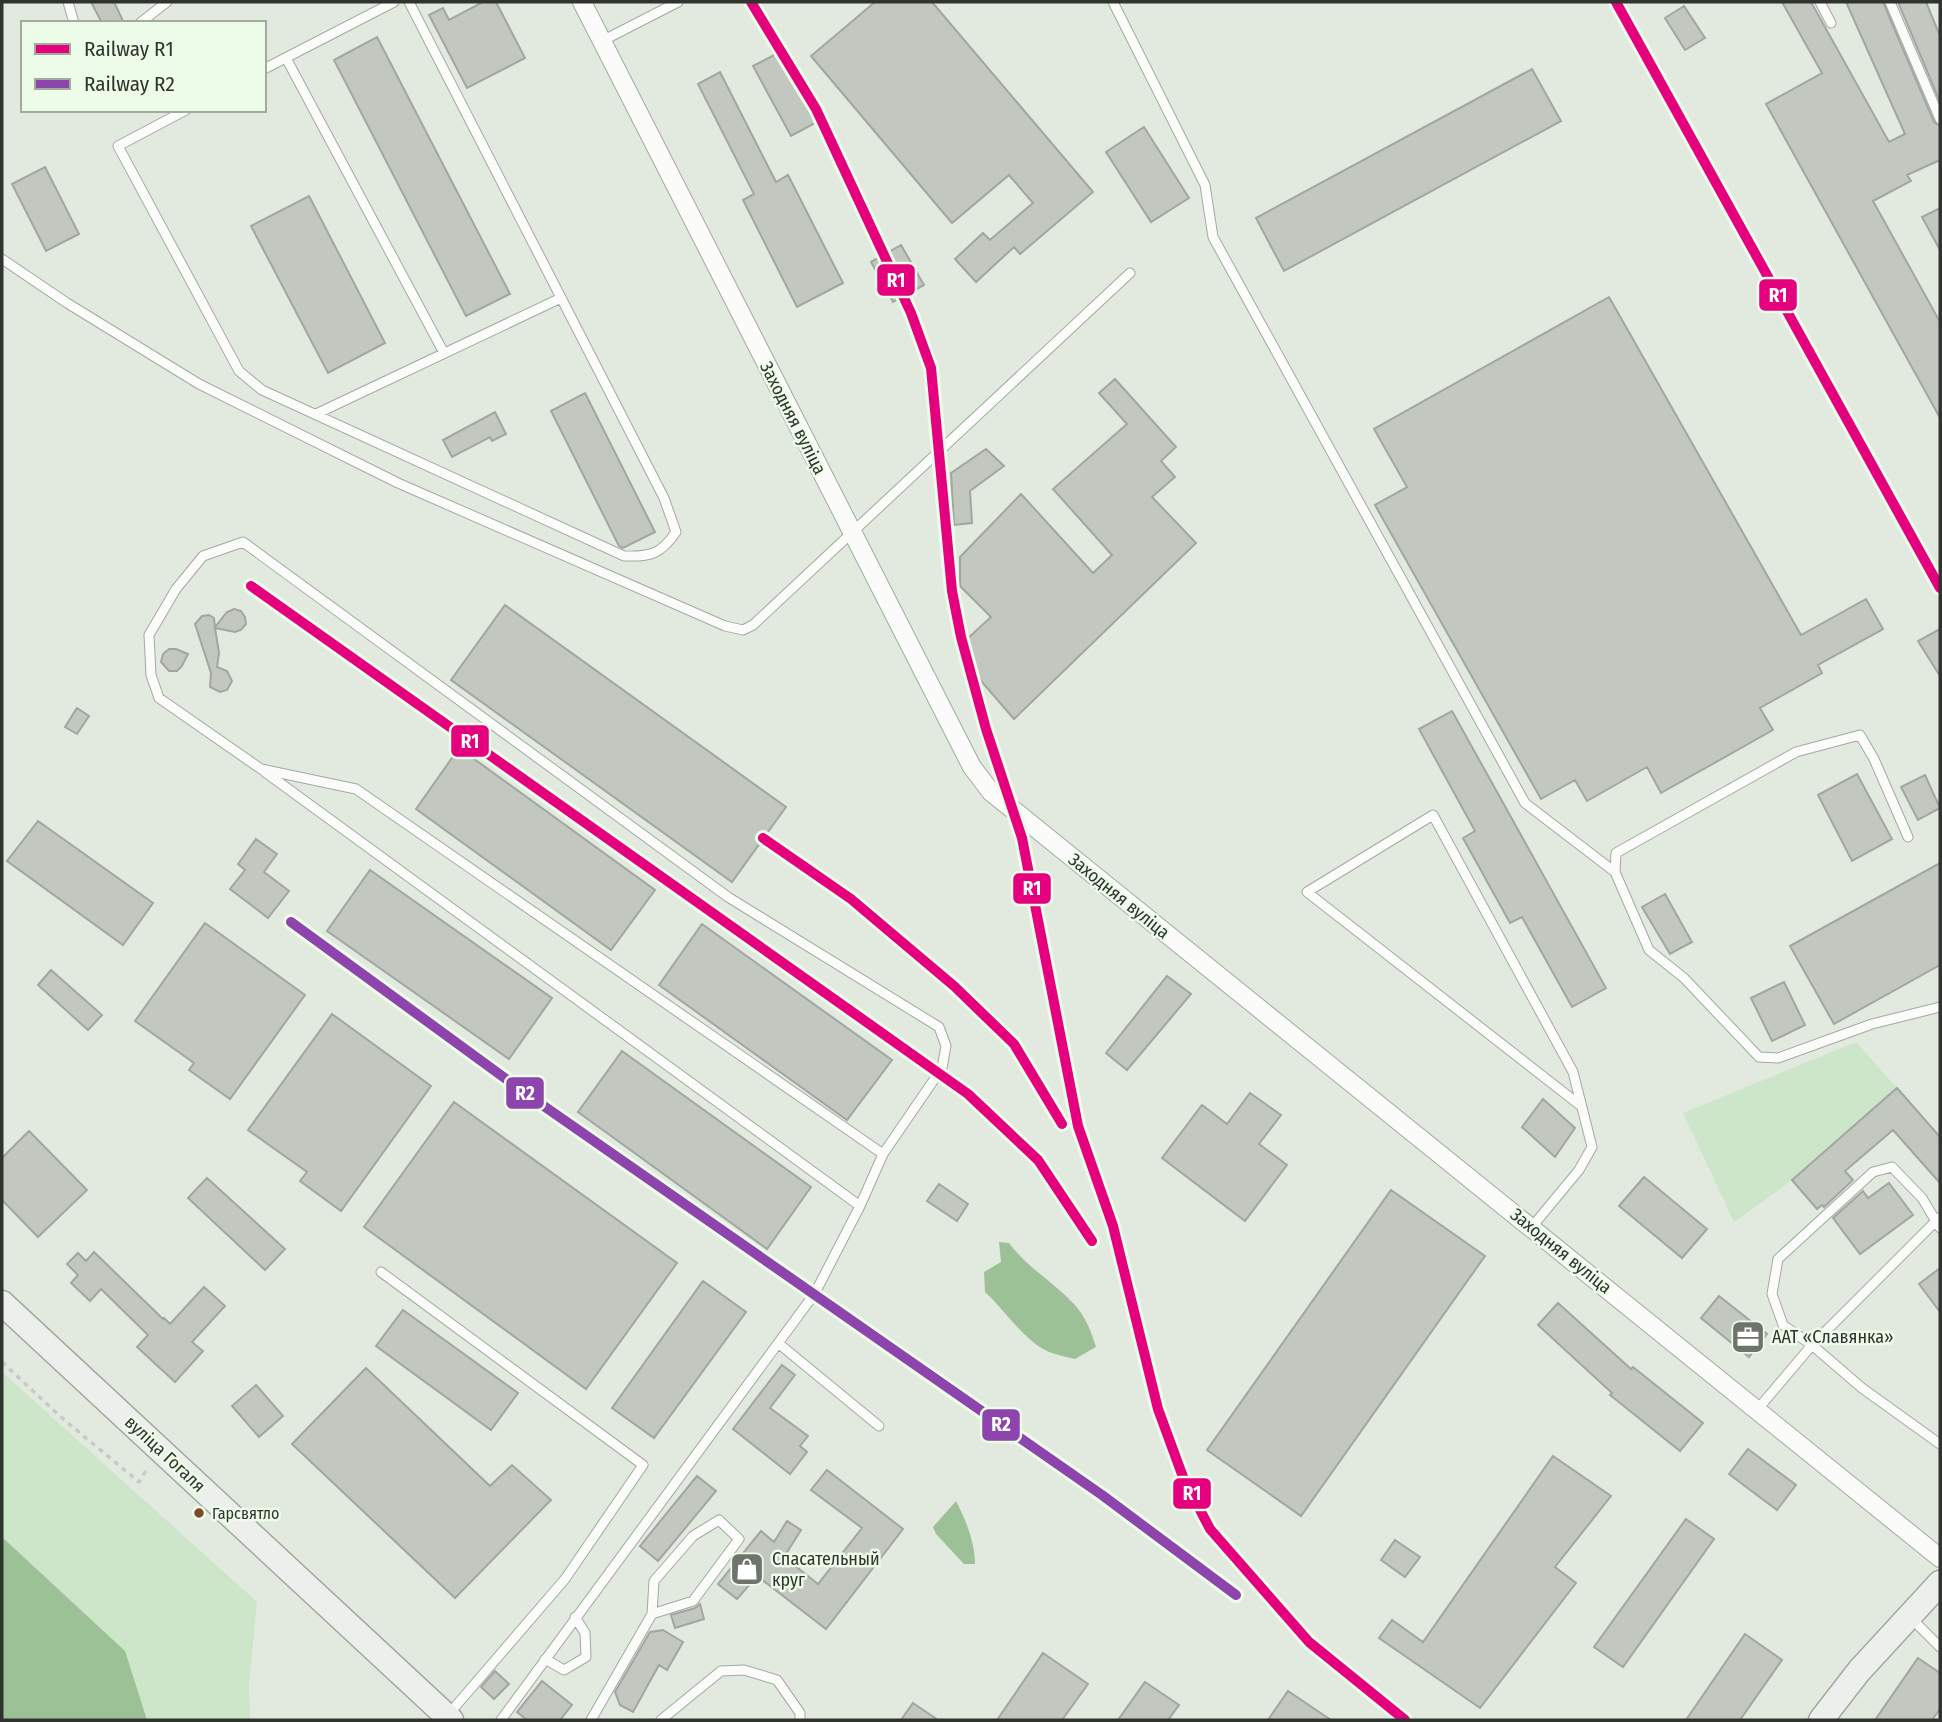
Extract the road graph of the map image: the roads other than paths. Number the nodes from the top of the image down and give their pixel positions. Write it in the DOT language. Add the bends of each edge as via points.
graph roads {
  1 [pos="68,2"];
  2 [pos="167,2"];
  3 [pos="394,2"];
  4 [pos="409,2"];
  5 [pos="582,2"];
  6 [pos="678,2"];
  7 [pos="1113,2"];
  8 [pos="1820,2"];
  9 [pos="1890,2"];
  10 [pos="73,21"];
  11 [pos="143,21"];
  12 [pos="1831,23"];
  13 [pos="602,41"];
  14 [pos="286,58"];
  15 [pos="266,68"];
  16 [pos="182,112"];
  17 [pos="1940,119"];
  18 [pos="2,258"];
  19 [pos="1130,273"];
  20 [pos="561,298"];
  21 [pos="444,353"];
  22 [pos="316,414"];
  23 [pos="852,534"];
  24 [pos="261,769"];
  25 [pos="1908,836"];
  26 [pos="1615,872"];
  27 [pos="1940,1007"];
  28 [pos="1581,1106"];
  29 [pos="883,1154"];
  30 [pos="860,1206"];
  31 [pos="1939,1222"];
  32 [pos="1531,1228"];
  33 [pos="381,1272"];
  34 [pos="2,1303"];
  35 [pos="778,1343"];
  36 [pos="1812,1345"];
  37 [pos="1758,1410"];
  38 [pos="879,1426"];
  39 [pos="1940,1444"];
  40 [pos="1940,1558"];
  41 [pos="1940,1583"];
  42 [pos="652,1614"];
  43 [pos="1909,1616"];
  44 [pos="576,1618"];
  45 [pos="1940,1647"];
  46 [pos="545,1659"];
  47 [pos="449,1718"];
  48 [pos="501,1720"];
  49 [pos="591,1720"];
  50 [pos="661,1720"];
  51 [pos="800,1720"];
  52 [pos="1821,1720"];
  1 -- 10 [label="lane"];
  2 -- 11 [label="lane"];
  3 -- 14 [label="lane"];
  4 -- 20 [label="lane"];
  5 -- 13 [label="street, Заходняя вуліца"];
  6 -- 13 [label="lane"];
  7 -- 26 [label="lane" via="1205,185 1213,237 1525,803"];
  8 -- 12 [label="lane"];
  9 -- 17 [label="lane"];
  13 -- 23 [label="street, Заходняя вуліца"];
  14 -- 15 [label="lane"];
  14 -- 21 [label="lane"];
  16 -- 22 [label="lane" via="118,146 239,371 262,390"];
  18 -- 23 [label="lane" via="67,303 223,396 398,483 726,626 743,630 754,625"];
  19 -- 23 [label="lane"];
  20 -- 21 [label="lane"];
  20 -- 22 [label="lane" via="664,498 676,532 664,549 641,557 624,556"];
  21 -- 22 [label="lane"];
  23 -- 32 [label="street, Заходняя вуліца" via="972,767 990,792"];
  24 -- 29 [label="lane" via="356,789"];
  24 -- 29 [label="lane" via="159,698 151,675 149,635 176,589 203,556 243,542 728,897 939,1027 946,1046 942,1068"];
  24 -- 30 [label="lane"];
  25 -- 26 [label="lane" via="1860,734 1784,758 1616,853"];
  26 -- 27 [label="lane" via="1649,950 1684,978 1759,1057 1778,1058 1872,1024"];
  28 -- 28 [label="lane" via="1573,1072 1433,816 1307,892"];
  28 -- 32 [label="lane" via="1592,1147"];
  29 -- 30 [label="lane"];
  30 -- 35 [label="lane" via="815,1293"];
  31 -- 36 [label="lane"];
  31 -- 36 [label="lane" via="1892,1167 1873,1172 1778,1259 1772,1294 1783,1325"];
  32 -- 37 [label="street, Заходняя вуліца"];
  33 -- 47 [label="lane" via="643,1465 565,1579"];
  34 -- 47 [label="main road, вуліца Гогаля"];
  35 -- 38 [label="lane"];
  35 -- 44 [label="lane"];
  36 -- 37 [label="lane"];
  36 -- 39 [label="lane"];
  37 -- 40 [label="street, Заходняя вуліца"];
  41 -- 43 [label="main road"];
  42 -- 42 [label="lane" via="653,1581 693,1536 719,1520 739,1539 693,1601"];
  42 -- 49 [label="lane"];
  43 -- 45 [label="lane"];
  43 -- 52 [label="main road"];
  44 -- 46 [label="lane"];
  44 -- 46 [label="lane" via="586,1633 586,1657 564,1670"];
  46 -- 48 [label="lane"];
  50 -- 51 [label="lane" via="721,1671 744,1670 777,1680"];
}
